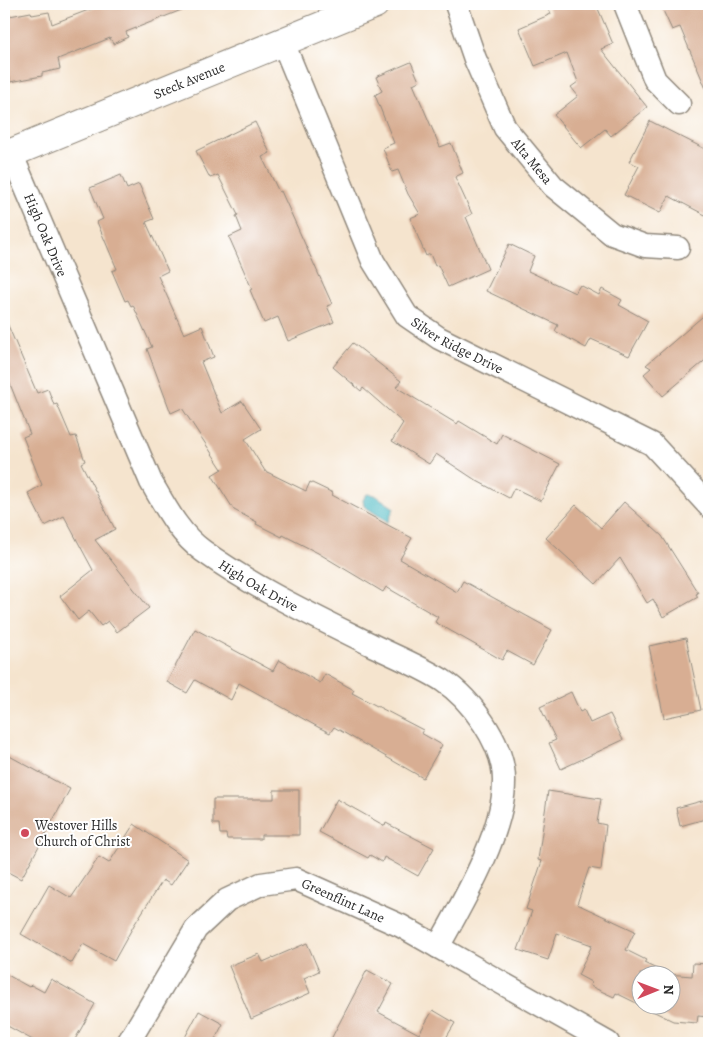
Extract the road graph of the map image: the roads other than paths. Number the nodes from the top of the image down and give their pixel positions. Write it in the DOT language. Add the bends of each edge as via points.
graph roads {
  1 [pos="375,4"];
  2 [pos="456,4"];
  3 [pos="625,4"];
  4 [pos="282,40"];
  5 [pos="679,104"];
  6 [pos="8,154"];
  7 [pos="678,248"];
  8 [pos="706,494"];
  9 [pos="438,947"];
  10 [pos="128,1043"];
  11 [pos="608,1043"];
  1 -- 4 [label="street, Steck Avenue"];
  2 -- 7 [label="street, Alta Mesa" via="475,59 505,128 552,186 612,234 645,246"];
  3 -- 5 [label="street" via="655,80"];
  4 -- 6 [label="street, Steck Avenue"];
  4 -- 8 [label="street, Silver Ridge Drive" via="373,261 407,316 439,338 652,444"];
  6 -- 9 [label="street, High Oak Drive" via="151,482 174,520 201,550 241,576 291,605 443,681 474,709 495,746 504,778 502,805 469,891"];
  9 -- 10 [label="street, Greenflint Lane" via="357,905 296,879 261,884 227,900 196,929"];
  9 -- 11 [label="street, Greenflint Lane"];
}
